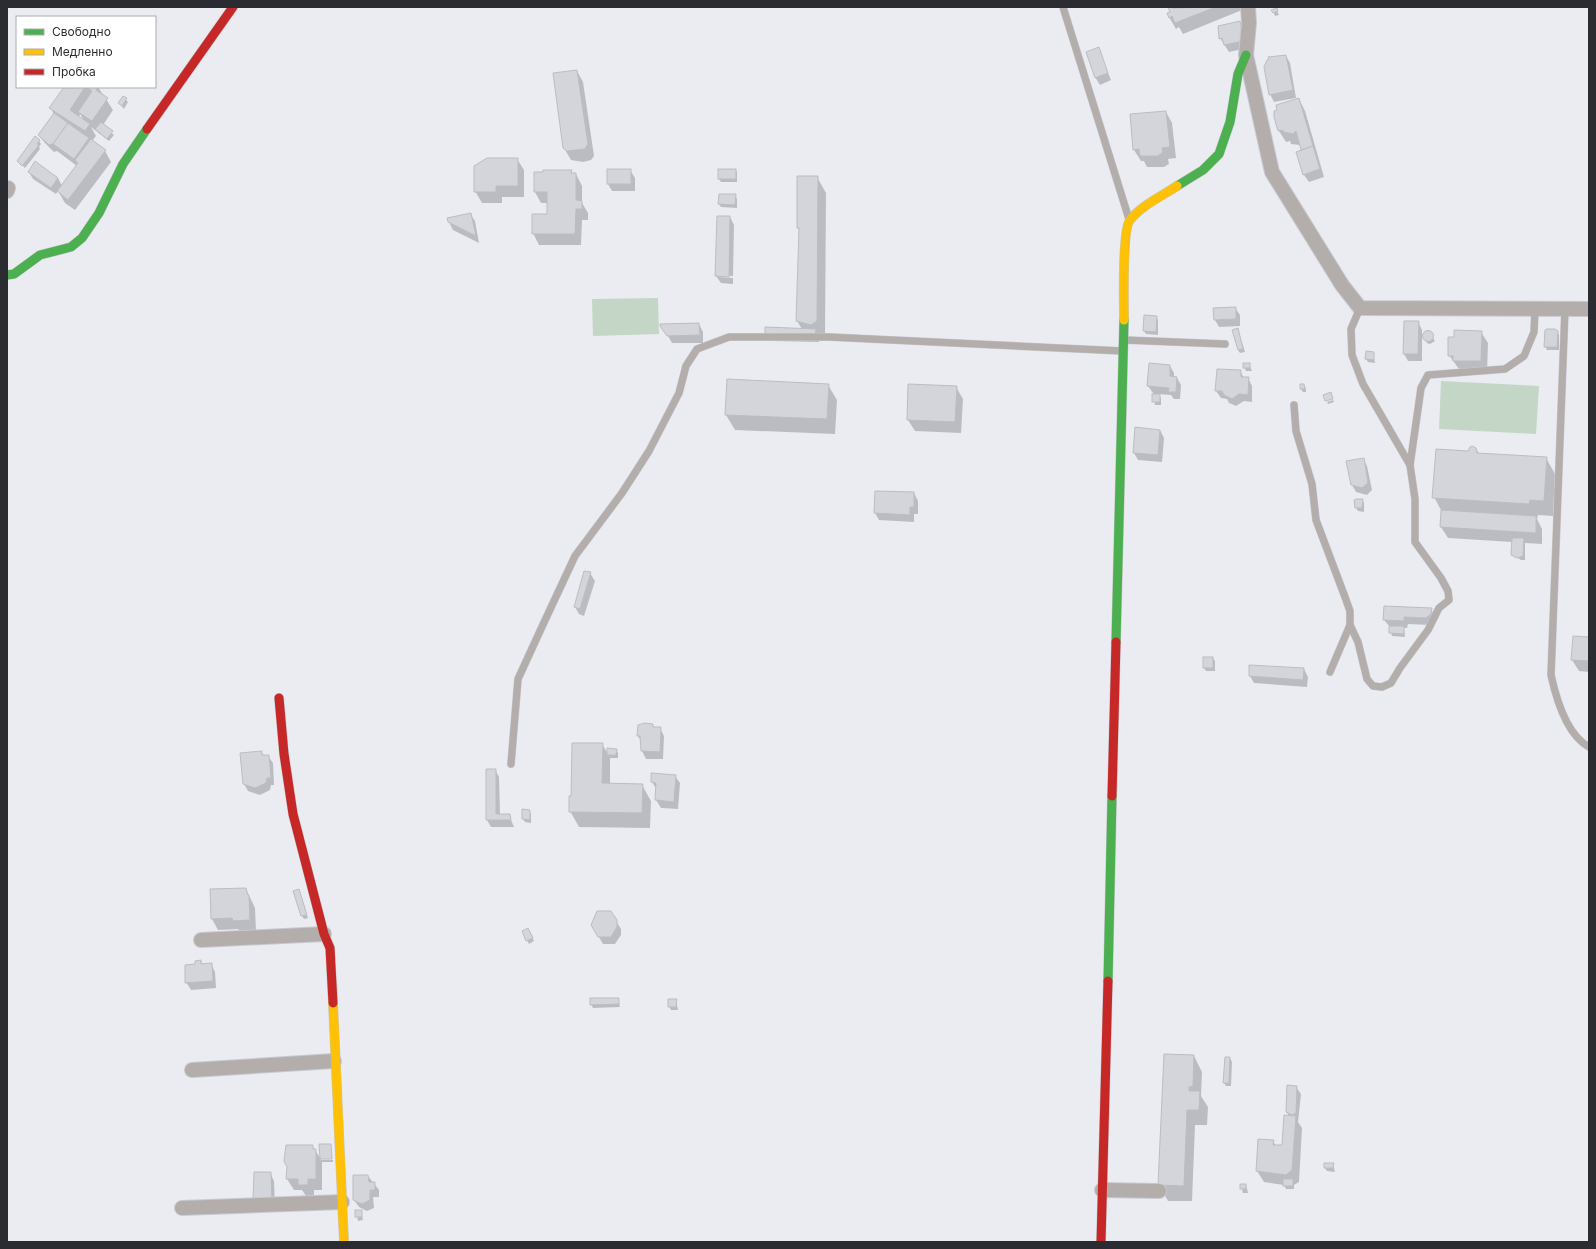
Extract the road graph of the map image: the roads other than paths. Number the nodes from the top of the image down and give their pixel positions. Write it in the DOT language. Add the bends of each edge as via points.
graph roads {
  1 [pos="233,7"];
  2 [pos="1063,7"];
  3 [pos="1248,7"];
  4 [pos="1246,55"];
  5 [pos="1129,220"];
  6 [pos="7,275"];
  7 [pos="1360,308"];
  8 [pos="1535,309"];
  9 [pos="1565,309"];
  10 [pos="1589,309"];
  11 [pos="1124,340"];
  12 [pos="1225,344"];
  13 [pos="1124,351"];
  14 [pos="1294,405"];
  15 [pos="1410,465"];
  16 [pos="1350,626"];
  17 [pos="1330,672"];
  18 [pos="279,698"];
  19 [pos="1589,747"];
  20 [pos="511,764"];
  21 [pos="324,934"];
  22 [pos="201,940"];
  23 [pos="334,1061"];
  24 [pos="192,1070"];
  25 [pos="1102,1190"];
  26 [pos="1159,1191"];
  27 [pos="342,1202"];
  28 [pos="182,1208"];
  29 [pos="344,1242"];
  30 [pos="1100,1242"];
  1 -- 6 [label="street" via="123,164 99,213 82,238 71,247 40,255 14,274"];
  2 -- 5 [label="lane"];
  3 -- 4 [label="street"];
  4 -- 5 [label="street" via="1238,74 1230,122 1219,154 1203,170"];
  4 -- 7 [label="street" via="1272,172 1342,285"];
  5 -- 11 [label="street" via="1126,238"];
  7 -- 8 [label="street"];
  7 -- 15 [label="lane" via="1351,329 1352,355 1363,384"];
  8 -- 9 [label="street"];
  8 -- 15 [label="lane" via="1534,332 1524,356 1505,369 1428,375 1421,388"];
  9 -- 10 [label="street"];
  9 -- 19 [label="lane" via="1551,675 1555,696 1566,720 1581,743"];
  11 -- 12 [label="lane"];
  11 -- 13 [label="street"];
  13 -- 20 [label="lane" via="829,337 729,337 697,349 686,366 679,393 649,452 575,556 518,679"];
  13 -- 25 [label="street"];
  14 -- 16 [label="lane" via="1296,431 1312,484 1316,520 1350,611"];
  15 -- 16 [label="lane" via="1415,499 1415,542 1441,578 1448,591 1449,600 1439,608 1428,630 1391,683 1382,687 1373,686 1367,679 1358,642"];
  16 -- 17 [label="lane"];
  18 -- 21 [label="street" via="293,814"];
  21 -- 22 [label="street"];
  21 -- 23 [label="street" via="330,948"];
  23 -- 24 [label="street"];
  23 -- 27 [label="street"];
  25 -- 26 [label="street"];
  25 -- 30 [label="street"];
  27 -- 28 [label="street"];
  27 -- 29 [label="street"];
}
